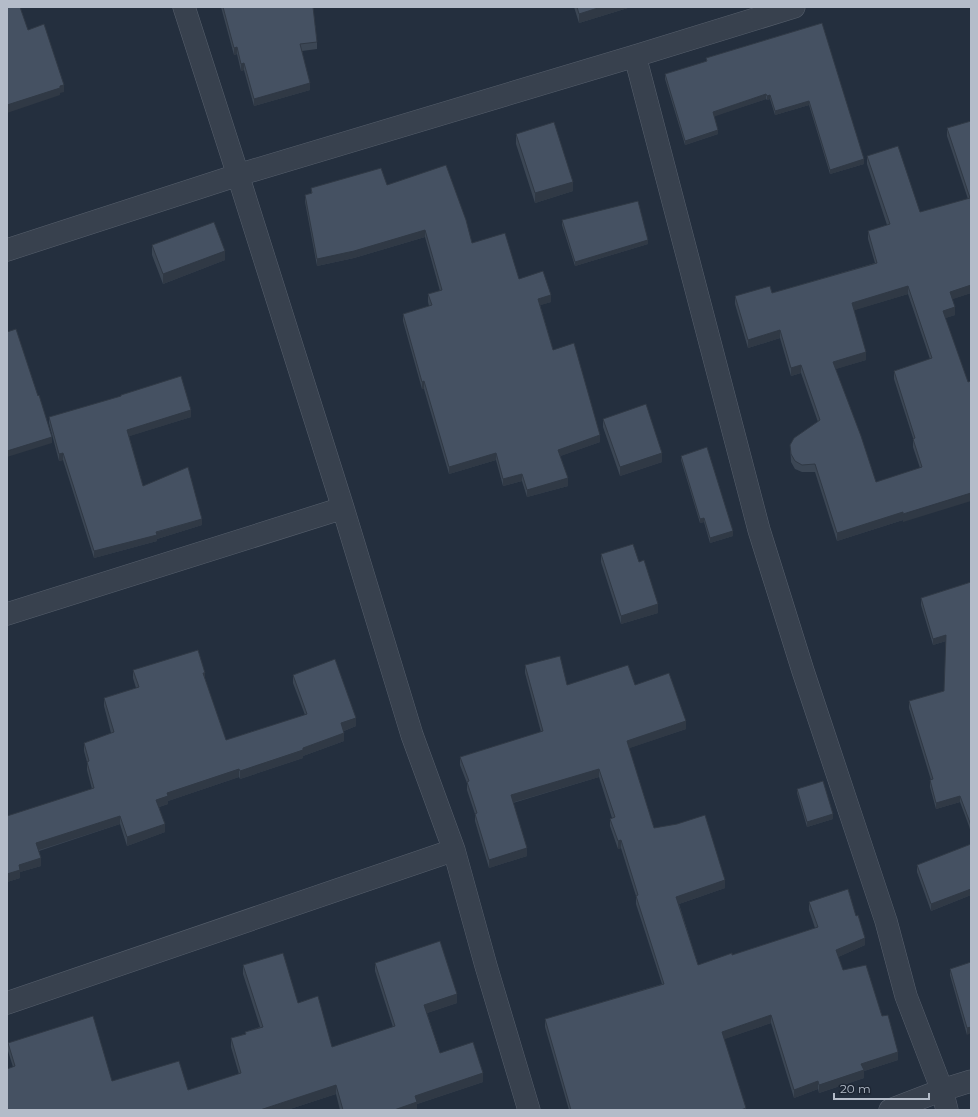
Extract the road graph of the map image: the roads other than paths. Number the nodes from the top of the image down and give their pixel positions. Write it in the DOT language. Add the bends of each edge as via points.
graph roads {
  1 [pos="184,7"];
  2 [pos="794,7"];
  3 [pos="635,56"];
  4 [pos="238,175"];
  5 [pos="7,250"];
  6 [pos="343,508"];
  7 [pos="7,614"];
  8 [pos="454,850"];
  9 [pos="7,1003"];
  10 [pos="971,1081"];
  11 [pos="945,1100"];
  12 [pos="529,1110"];
  13 [pos="890,1110"];
  1 -- 4 [label="street"];
  2 -- 3 [label="street"];
  3 -- 4 [label="street"];
  3 -- 11 [label="street" via="759,530 886,921 906,996"];
  4 -- 5 [label="street"];
  4 -- 6 [label="street"];
  6 -- 7 [label="street"];
  6 -- 8 [label="street" via="412,735"];
  8 -- 9 [label="street"];
  8 -- 12 [label="street"];
  10 -- 11 [label="street"];
  11 -- 13 [label="street"];
}
